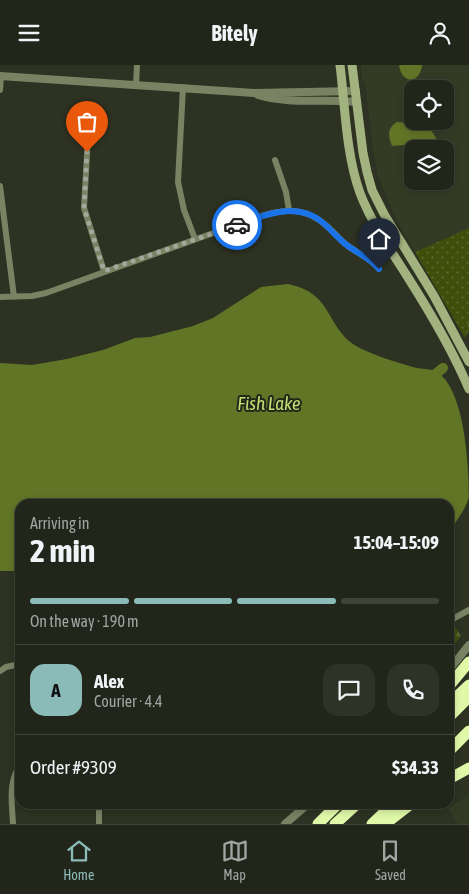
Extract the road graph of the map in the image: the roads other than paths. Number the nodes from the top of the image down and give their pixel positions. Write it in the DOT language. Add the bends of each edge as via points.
graph roads {
  1 [pos="137,65"];
  2 [pos="340,65"];
  3 [pos="352,65"];
  4 [pos="0,76"];
  5 [pos="136,85"];
  6 [pos="183,87"];
  7 [pos="0,90"];
  8 [pos="356,91"];
  9 [pos="344,96"];
  10 [pos="357,102"];
  11 [pos="88,136"];
  12 [pos="275,160"];
  13 [pos="0,186"];
  14 [pos="2,210"];
  15 [pos="289,210"];
  16 [pos="195,239"];
  17 [pos="379,269"];
  18 [pos="104,271"];
  19 [pos="0,297"];
  20 [pos="14,297"];
  21 [pos="469,362"];
  22 [pos="469,389"];
  23 [pos="469,610"];
  24 [pos="454,618"];
  25 [pos="469,645"];
  26 [pos="469,662"];
  27 [pos="454,664"];
  28 [pos="15,665"];
  29 [pos="0,671"];
  30 [pos="469,677"];
  31 [pos="454,680"];
  32 [pos="469,685"];
  33 [pos="454,690"];
  34 [pos="469,697"];
  35 [pos="454,699"];
  36 [pos="454,712"];
  37 [pos="469,731"];
  38 [pos="454,746"];
  39 [pos="469,768"];
  40 [pos="15,775"];
  41 [pos="454,776"];
  42 [pos="99,809"];
  43 [pos="302,809"];
  44 [pos="333,809"];
  45 [pos="352,809"];
  46 [pos="388,809"];
  47 [pos="404,809"];
  48 [pos="13,824"];
  49 [pos="99,824"];
  50 [pos="285,824"];
  51 [pos="318,824"];
  52 [pos="335,824"];
  53 [pos="372,824"];
  54 [pos="385,824"];
  1 -- 5 [label="street"];
  2 -- 9 [label="main road"];
  3 -- 8 [label="main road"];
  4 -- 5 [label="street"];
  4 -- 7 [label="street"];
  5 -- 6 [label="street"];
  6 -- 9 [label="street"];
  6 -- 16 [label="street" via="178,182"];
  8 -- 9 [label="street"];
  8 -- 10 [label="main road"];
  9 -- 10 [label="street"];
  9 -- 22 [label="main road" via="352,160 363,201 428,308"];
  10 -- 21 [label="main road" via="366,172 375,196"];
  11 -- 18 [label="street" via="84,208"];
  12 -- 15 [label="street"];
  13 -- 14 [label="street"];
  14 -- 20 [label="street"];
  15 -- 16 [label="street" via="267,214"];
  15 -- 17 [label="street" via="320,220"];
  16 -- 18 [label="street"];
  18 -- 20 [label="street" via="40,294"];
  19 -- 20 [label="street"];
  23 -- 24 [label="street"];
  25 -- 27 [label="street"];
  26 -- 31 [label="highway"];
  28 -- 29 [label="street"];
  30 -- 33 [label="highway"];
  32 -- 35 [label="highway"];
  34 -- 36 [label="highway"];
  37 -- 38 [label="highway"];
  39 -- 41 [label="highway"];
  40 -- 48 [label="street" via="12,785"];
  42 -- 49 [label="street"];
  43 -- 50 [label="street"];
  44 -- 51 [label="highway"];
  45 -- 52 [label="highway"];
  46 -- 53 [label="highway"];
  47 -- 54 [label="highway"];
}
